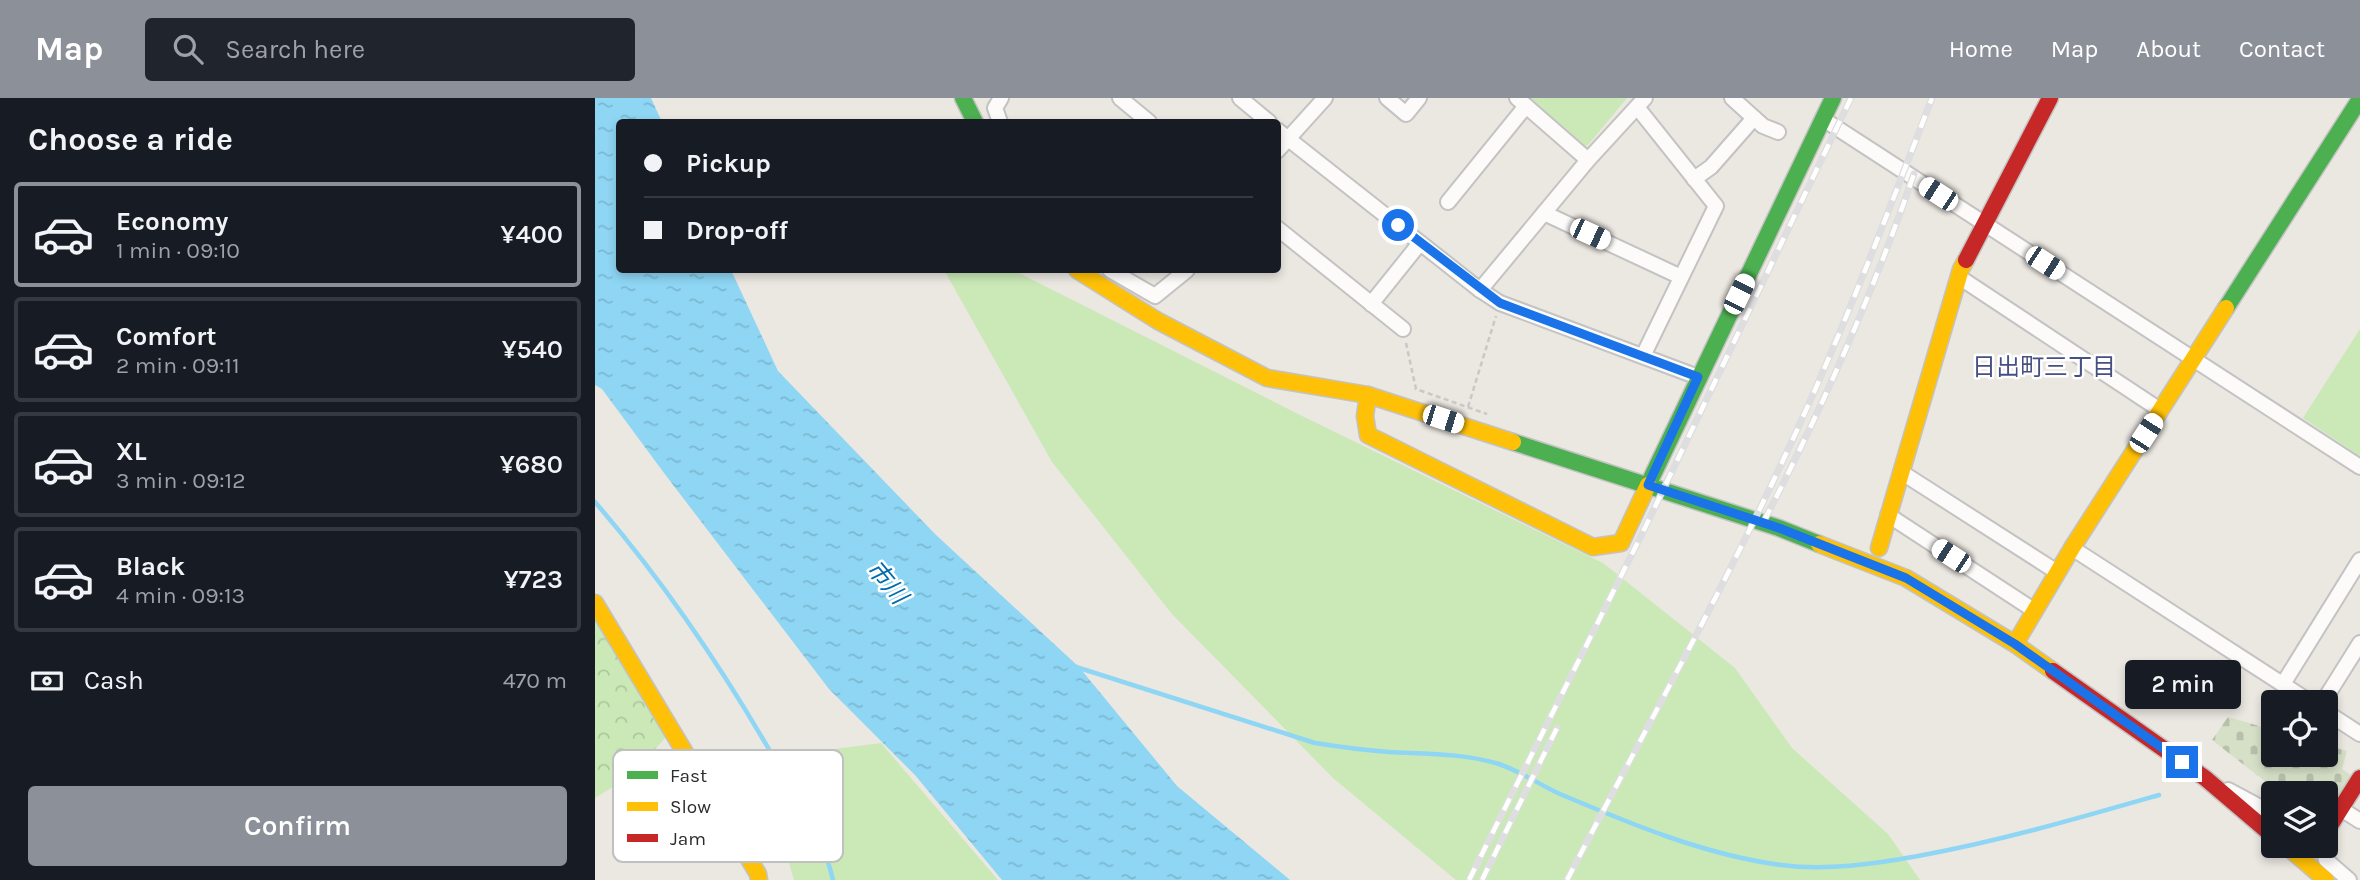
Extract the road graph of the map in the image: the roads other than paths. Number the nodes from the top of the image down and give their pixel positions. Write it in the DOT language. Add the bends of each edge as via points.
graph roads {
  1 [pos="963,98"];
  2 [pos="1002,98"];
  3 [pos="1119,98"];
  4 [pos="1240,98"];
  5 [pos="1325,98"];
  6 [pos="1387,98"];
  7 [pos="1419,98"];
  8 [pos="1732,98"];
  9 [pos="1833,98"];
  10 [pos="2050,98"];
  11 [pos="2360,99"];
  12 [pos="1521,102"];
  13 [pos="1641,102"];
  14 [pos="1754,118"];
  15 [pos="974,119"];
  16 [pos="999,119"];
  17 [pos="1145,119"];
  18 [pos="1265,119"];
  19 [pos="1823,119"];
  20 [pos="1778,132"];
  21 [pos="1283,134"];
  22 [pos="1588,160"];
  23 [pos="1694,179"];
  24 [pos="1448,202"];
  25 [pos="1544,213"];
  26 [pos="1985,223"];
  27 [pos="1281,231"];
  28 [pos="1420,243"];
  29 [pos="1082,273"];
  30 [pos="1115,273"];
  31 [pos="1183,273"];
  32 [pos="1681,277"];
  33 [pos="1959,277"];
  34 [pos="1480,290"];
  35 [pos="1371,304"];
  36 [pos="1403,329"];
  37 [pos="1643,356"];
  38 [pos="2193,359"];
  39 [pos="1698,377"];
  40 [pos="1368,395"];
  41 [pos="2160,410"];
  42 [pos="2360,467"];
  43 [pos="1901,472"];
  44 [pos="1648,485"];
  45 [pos="1888,515"];
  46 [pos="1879,548"];
  47 [pos="2072,548"];
  48 [pos="2360,561"];
  49 [pos="2057,572"];
  50 [pos="595,603"];
  51 [pos="2035,611"];
  52 [pos="2360,643"];
  53 [pos="2015,644"];
  54 [pos="2283,684"];
  55 [pos="2292,690"];
  56 [pos="2331,690"];
  57 [pos="2338,720"];
  58 [pos="2360,734"];
  59 [pos="682,750"];
  60 [pos="2205,778"];
  61 [pos="2360,778"];
  62 [pos="2261,808"];
  63 [pos="2340,808"];
  64 [pos="2338,811"];
  65 [pos="2360,821"];
  66 [pos="2261,826"];
  67 [pos="2300,858"];
  68 [pos="2325,858"];
  69 [pos="748,862"];
  70 [pos="759,880"];
  71 [pos="2326,880"];
  72 [pos="2349,880"];
  1 -- 15 [label="street"];
  2 -- 16 [label="street" via="995,108"];
  3 -- 17 [label="street"];
  4 -- 18 [label="street"];
  5 -- 21 [label="street"];
  6 -- 7 [label="street" via="1406,114"];
  8 -- 14 [label="street"];
  9 -- 19 [label="street"];
  10 -- 26 [label="street"];
  11 -- 38 [label="street"];
  12 -- 22 [label="street"];
  12 -- 24 [label="street"];
  13 -- 22 [label="street"];
  13 -- 23 [label="street"];
  14 -- 20 [label="street"];
  14 -- 23 [label="street" via="1711,167"];
  19 -- 26 [label="street"];
  19 -- 39 [label="street"];
  21 -- 28 [label="street"];
  22 -- 25 [label="street"];
  23 -- 32 [label="street" via="1716,206"];
  25 -- 32 [label="street"];
  25 -- 34 [label="street"];
  26 -- 33 [label="street"];
  26 -- 38 [label="street"];
  27 -- 35 [label="street"];
  28 -- 34 [label="street"];
  28 -- 35 [label="street"];
  29 -- 40 [label="street" via="1158,321 1267,378"];
  30 -- 31 [label="street" via="1155,296"];
  32 -- 37 [label="street"];
  33 -- 41 [label="street"];
  33 -- 43 [label="street"];
  34 -- 37 [label="street" via="1500,303"];
  35 -- 36 [label="street"];
  37 -- 39 [label="street"];
  38 -- 41 [label="street"];
  38 -- 42 [label="street"];
  39 -- 44 [label="street"];
  40 -- 44 [label="street"];
  40 -- 44 [label="street" via="1368,435 1593,547 1621,543"];
  41 -- 47 [label="street"];
  43 -- 45 [label="street"];
  43 -- 49 [label="street"];
  44 -- 53 [label="street" via="1779,528 1906,578"];
  45 -- 46 [label="street"];
  45 -- 51 [label="street"];
  47 -- 49 [label="street"];
  47 -- 54 [label="street"];
  48 -- 54 [label="street"];
  49 -- 51 [label="street"];
  50 -- 59 [label="street"];
  51 -- 53 [label="street"];
  52 -- 56 [label="street"];
  53 -- 60 [label="street"];
  54 -- 55 [label="street"];
  57 -- 58 [label="street"];
  60 -- 62 [label="street"];
  60 -- 66 [label="street"];
  61 -- 63 [label="street"];
  63 -- 64 [label="street"];
  63 -- 65 [label="street"];
  67 -- 71 [label="street"];
  68 -- 72 [label="street"];
  69 -- 70 [label="street"];
}
